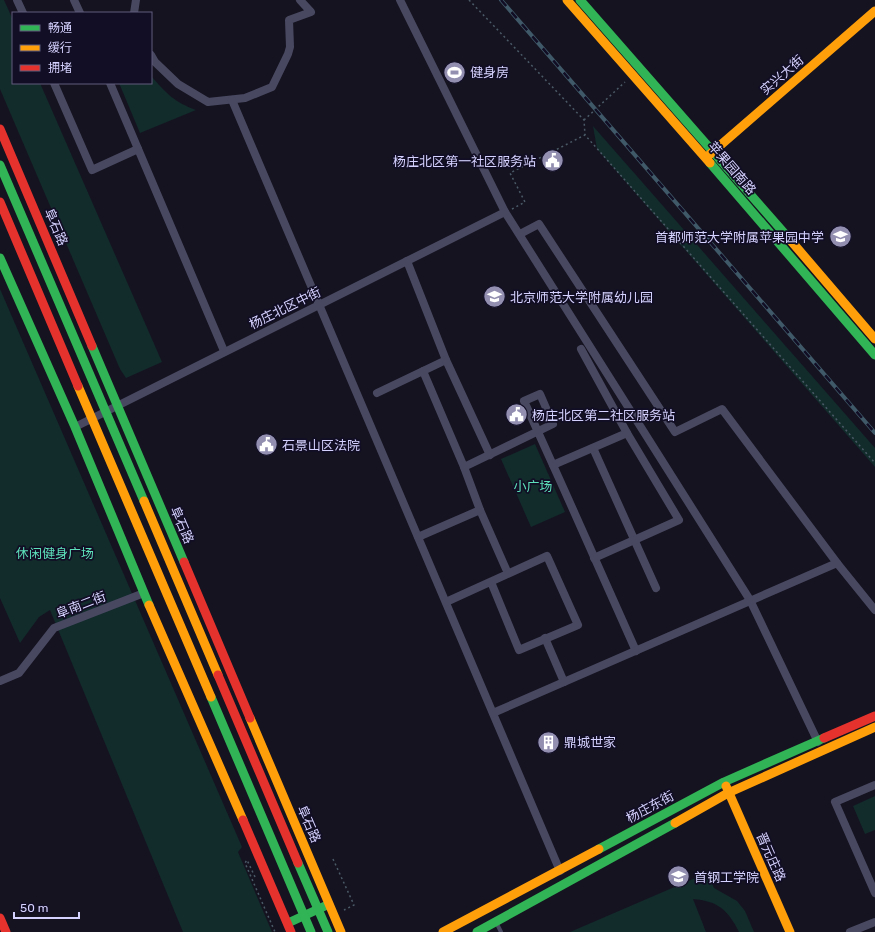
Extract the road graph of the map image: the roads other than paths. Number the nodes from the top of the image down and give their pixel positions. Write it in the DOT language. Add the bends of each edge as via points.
graph roads {
  1 [pos="17,0"];
  2 [pos="74,0"];
  3 [pos="136,0"];
  4 [pos="300,0"];
  5 [pos="400,0"];
  6 [pos="567,0"];
  7 [pos="580,0"];
  8 [pos="875,11"];
  9 [pos="23,12"];
  10 [pos="80,12"];
  11 [pos="134,12"];
  12 [pos="152,57"];
  13 [pos="54,84"];
  14 [pos="110,84"];
  15 [pos="232,100"];
  16 [pos="0,128"];
  17 [pos="138,149"];
  18 [pos="714,152"];
  19 [pos="706,158"];
  20 [pos="0,165"];
  21 [pos="0,202"];
  22 [pos="505,212"];
  23 [pos="520,234"];
  24 [pos="0,258"];
  25 [pos="407,261"];
  26 [pos="319,305"];
  27 [pos="875,339"];
  28 [pos="581,349"];
  29 [pos="224,352"];
  30 [pos="875,355"];
  31 [pos="446,360"];
  32 [pos="422,371"];
  33 [pos="377,393"];
  34 [pos="117,405"];
  35 [pos="75,426"];
  36 [pos="538,432"];
  37 [pos="627,433"];
  38 [pos="593,448"];
  39 [pos="490,454"];
  40 [pos="553,465"];
  41 [pos="464,467"];
  42 [pos="480,510"];
  43 [pos="418,537"];
  44 [pos="635,540"];
  45 [pos="594,558"];
  46 [pos="836,563"];
  47 [pos="506,569"];
  48 [pos="491,582"];
  49 [pos="656,588"];
  50 [pos="144,593"];
  51 [pos="750,600"];
  52 [pos="446,602"];
  53 [pos="875,610"];
  54 [pos="545,638"];
  55 [pos="636,651"];
  56 [pos="0,681"];
  57 [pos="564,682"];
  58 [pos="493,713"];
  59 [pos="875,716"];
  60 [pos="875,727"];
  61 [pos="818,742"];
  62 [pos="724,782"];
  63 [pos="875,785"];
  64 [pos="728,793"];
  65 [pos="560,871"];
  66 [pos="875,893"];
  67 [pos="329,904"];
  68 [pos="0,918"];
  69 [pos="496,922"];
  70 [pos="875,922"];
  71 [pos="288,923"];
  72 [pos="6,932"];
  73 [pos="292,932"];
  74 [pos="311,932"];
  75 [pos="328,932"];
  76 [pos="341,932"];
  77 [pos="443,932"];
  78 [pos="477,932"];
  79 [pos="501,932"];
  80 [pos="790,932"];
  81 [pos="850,932"];
  1 -- 9 [label="street"];
  2 -- 10 [label="street"];
  3 -- 11 [label="street"];
  4 -- 15 [label="street" via="311,12 289,20 290,47 272,87 245,98"];
  5 -- 22 [label="street"];
  6 -- 19 [label="main road, 苹果园南路"];
  7 -- 18 [label="main road, 苹果园南路"];
  8 -- 18 [label="main road, 实兴大街"];
  12 -- 15 [label="street" via="178,84 208,102"];
  13 -- 17 [label="street" via="92,170"];
  14 -- 17 [label="street"];
  15 -- 26 [label="street"];
  16 -- 34 [label="main road, 阜石路"];
  17 -- 29 [label="street"];
  18 -- 19 [label="main road, 实兴大街"];
  18 -- 27 [label="main road, 苹果园南路"];
  19 -- 30 [label="main road, 苹果园南路"];
  20 -- 75 [label="main road, 阜石路, bridge"];
  21 -- 74 [label="main road, bridge"];
  22 -- 23 [label="street"];
  22 -- 25 [label="street, 杨庄北区中街"];
  23 -- 46 [label="street" via="539,224 675,432 722,409"];
  23 -- 51 [label="street"];
  24 -- 35 [label="main road"];
  25 -- 26 [label="street, 杨庄北区中街"];
  25 -- 31 [label="street"];
  26 -- 29 [label="street, 杨庄北区中街"];
  26 -- 43 [label="street"];
  28 -- 37 [label="street"];
  29 -- 34 [label="street, 杨庄北区中街"];
  31 -- 32 [label="street"];
  31 -- 39 [label="street"];
  32 -- 33 [label="street"];
  32 -- 41 [label="street"];
  34 -- 35 [label="street, 杨庄北区中街"];
  34 -- 67 [label="main road, 阜石路"];
  35 -- 50 [label="main road"];
  36 -- 36 [label="street" via="554,424 540,394 524,401"];
  36 -- 39 [label="street"];
  36 -- 40 [label="street"];
  37 -- 38 [label="street"];
  37 -- 44 [label="street" via="679,520"];
  38 -- 40 [label="street"];
  38 -- 44 [label="street"];
  39 -- 41 [label="street"];
  40 -- 45 [label="street"];
  41 -- 42 [label="street"];
  42 -- 43 [label="street"];
  42 -- 47 [label="street"];
  43 -- 52 [label="street"];
  44 -- 45 [label="street"];
  44 -- 49 [label="street"];
  45 -- 55 [label="street"];
  46 -- 51 [label="street"];
  46 -- 53 [label="street"];
  48 -- 52 [label="street"];
  48 -- 54 [label="street" via="519,650"];
  48 -- 54 [label="street" via="547,556 578,625"];
  50 -- 56 [label="street, 阜南二街" via="54,628 18,673"];
  50 -- 71 [label="main road"];
  51 -- 55 [label="street"];
  51 -- 61 [label="street"];
  52 -- 58 [label="street"];
  54 -- 57 [label="street"];
  55 -- 57 [label="street"];
  57 -- 58 [label="street"];
  58 -- 65 [label="street"];
  59 -- 61 [label="main road, 杨庄东街"];
  60 -- 64 [label="main road, 杨庄东街"];
  61 -- 62 [label="main road, 杨庄东街"];
  62 -- 64 [label="main road, 晋元庄路"];
  62 -- 65 [label="main road, 杨庄东街"];
  63 -- 66 [label="street" via="835,802"];
  64 -- 69 [label="main road, 杨庄东街"];
  64 -- 80 [label="main road, 晋元庄路"];
  65 -- 77 [label="main road, 杨庄东街"];
  67 -- 71 [label="main road"];
  67 -- 76 [label="main road, 阜石路"];
  68 -- 72 [label="main road"];
  69 -- 78 [label="main road, 杨庄东街"];
  69 -- 79 [label="lane"];
  70 -- 81 [label="street"];
  71 -- 73 [label="main road"];
}
